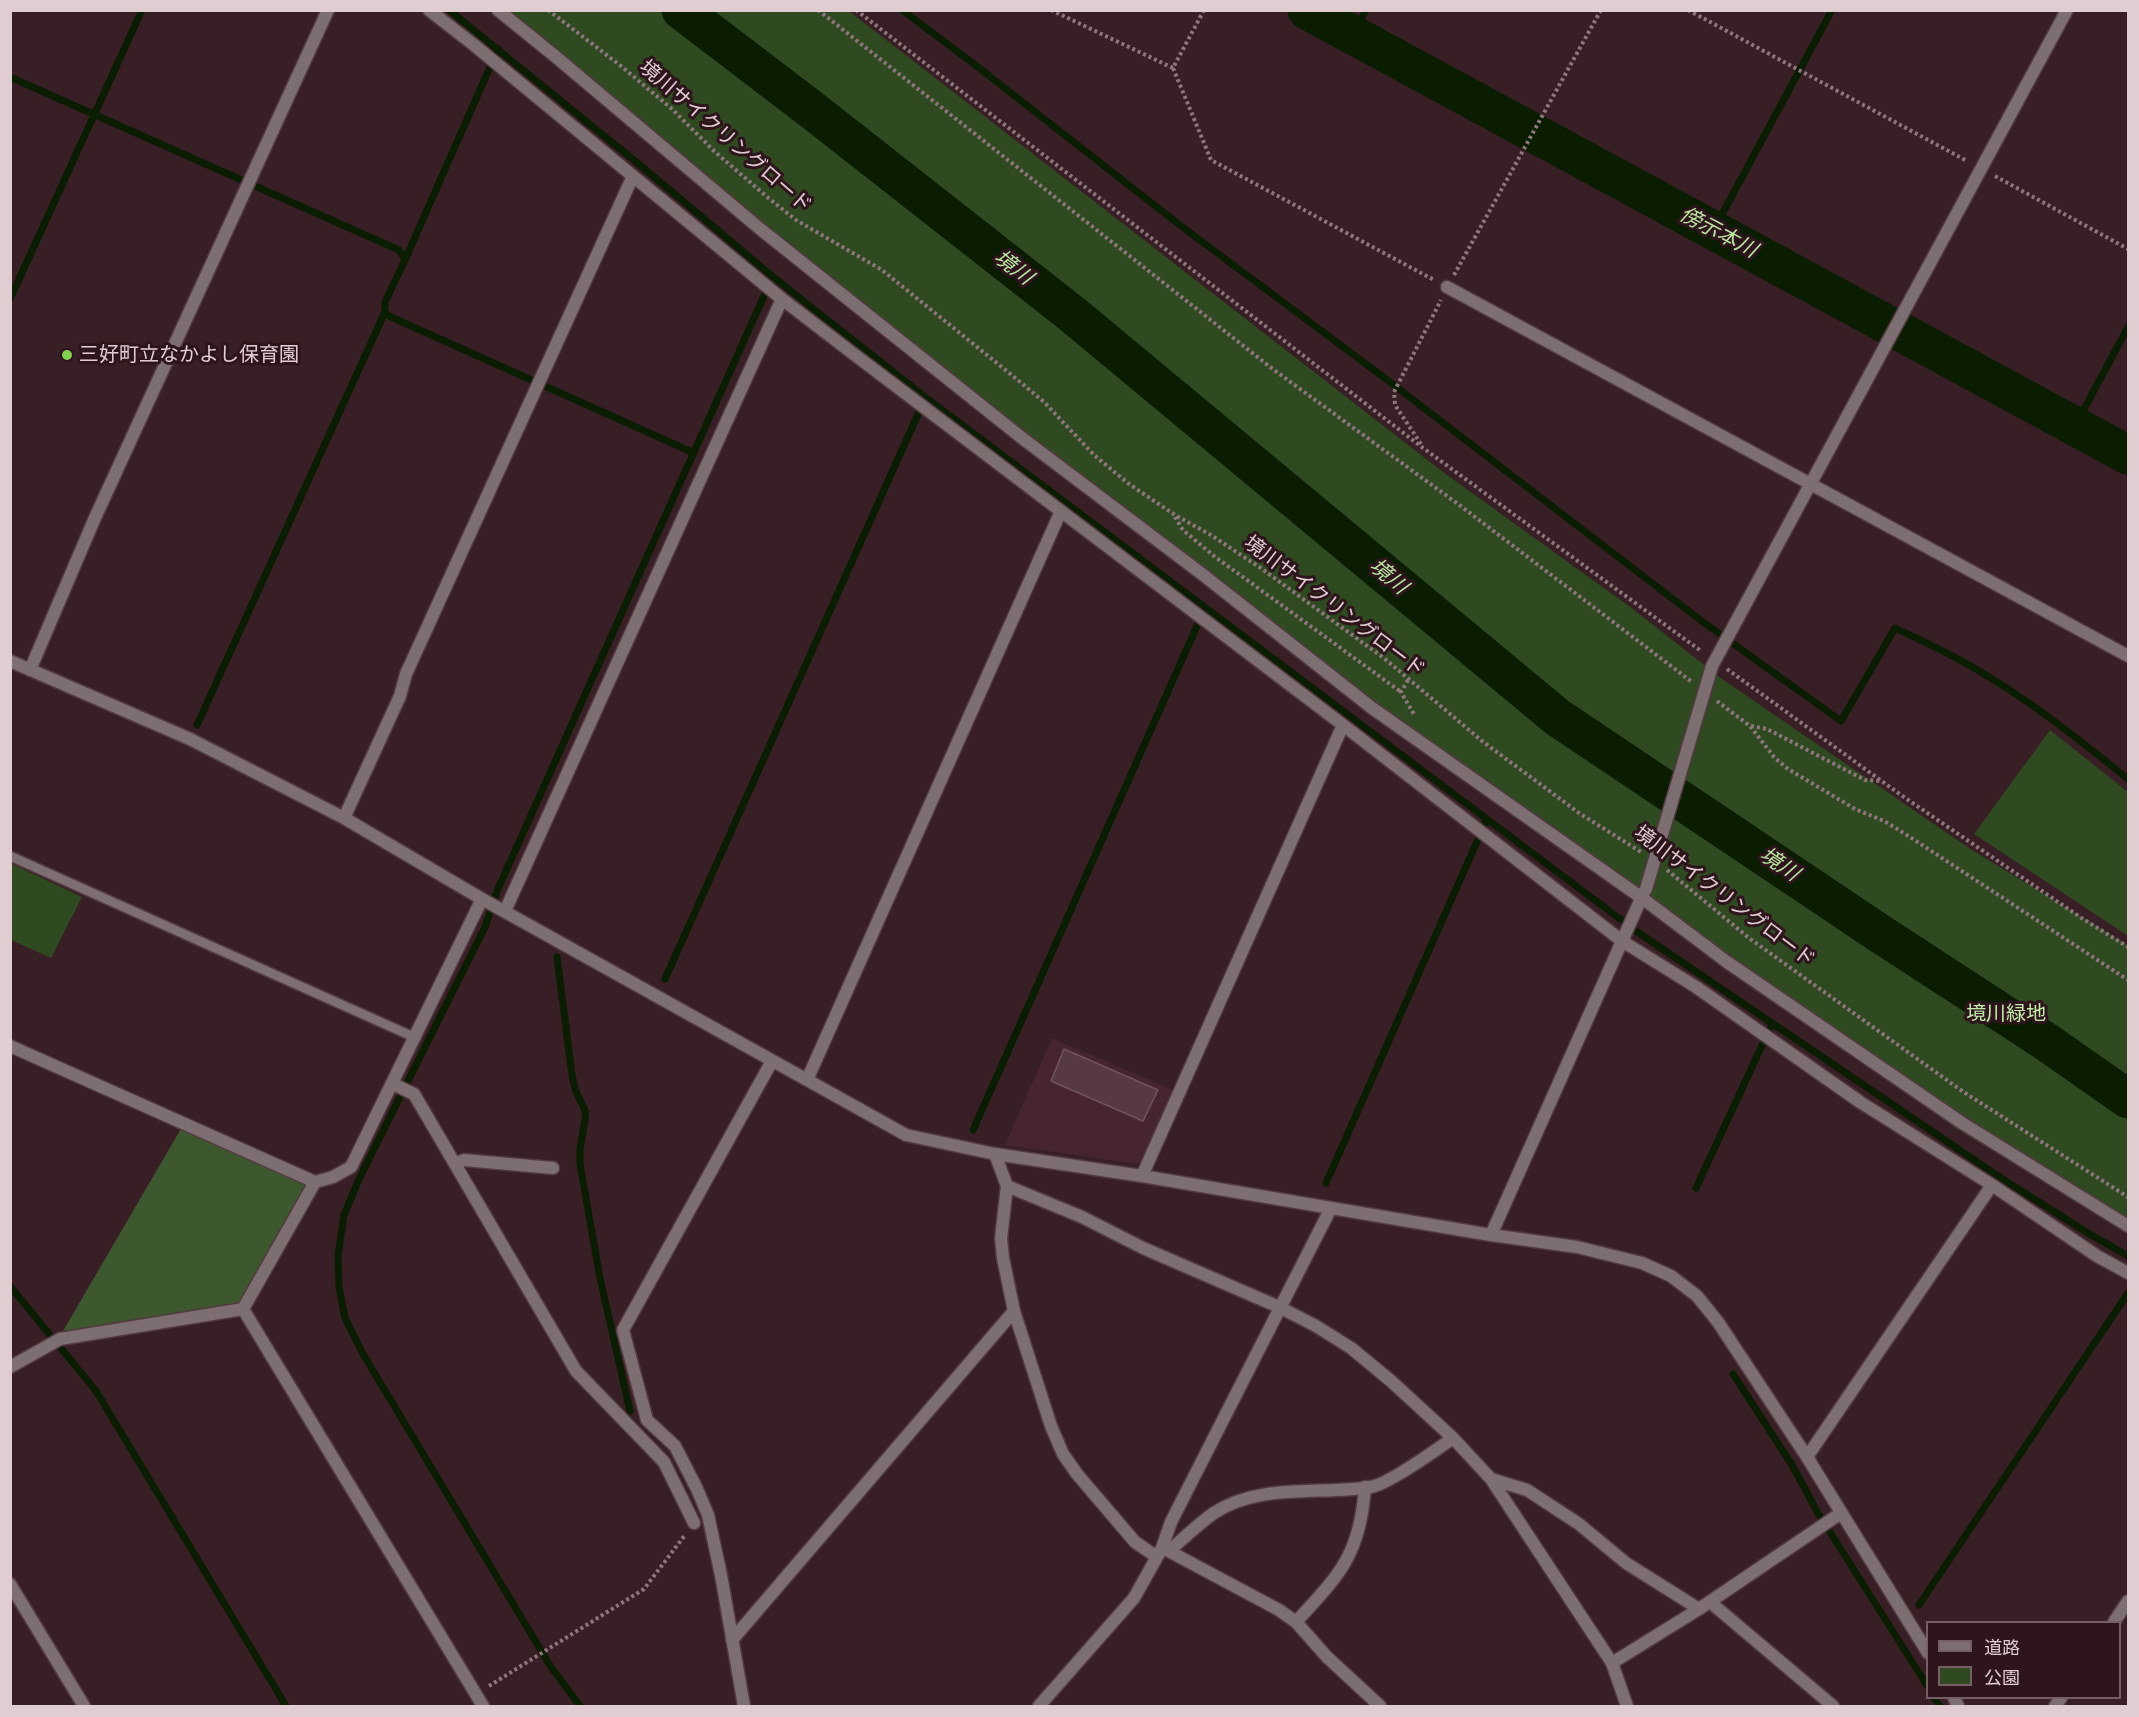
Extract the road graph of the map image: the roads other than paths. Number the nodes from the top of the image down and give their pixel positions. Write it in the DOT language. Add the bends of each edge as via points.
graph roads {
  1 [pos="328,10"];
  2 [pos="429,10"];
  3 [pos="498,10"];
  4 [pos="2067,10"];
  5 [pos="633,176"];
  6 [pos="1447,287"];
  7 [pos="782,298"];
  8 [pos="1811,482"];
  9 [pos="1061,511"];
  10 [pos="2128,656"];
  11 [pos="10,661"];
  12 [pos="30,670"];
  13 [pos="1343,725"];
  14 [pos="344,818"];
  15 [pos="10,856"];
  16 [pos="1644,893"];
  17 [pos="482,899"];
  18 [pos="504,911"];
  19 [pos="1622,941"];
  20 [pos="416,1038"];
  21 [pos="10,1046"];
  22 [pos="772,1061"];
  23 [pos="807,1080"];
  24 [pos="393,1084"];
  25 [pos="995,1154"];
  26 [pos="455,1164"];
  27 [pos="553,1168"];
  28 [pos="1142,1176"];
  29 [pos="315,1182"];
  30 [pos="1992,1185"];
  31 [pos="1007,1186"];
  32 [pos="1331,1208"];
  33 [pos="2128,1226"];
  34 [pos="1491,1235"];
  35 [pos="2128,1273"];
  36 [pos="1279,1307"];
  37 [pos="243,1309"];
  38 [pos="1014,1311"];
  39 [pos="10,1367"];
  40 [pos="647,1420"];
  41 [pos="632,1429"];
  42 [pos="1454,1438"];
  43 [pos="1807,1457"];
  44 [pos="1491,1479"];
  45 [pos="1365,1487"];
  46 [pos="1841,1513"];
  47 [pos="694,1523"];
  48 [pos="1162,1552"];
  49 [pos="10,1584"];
  50 [pos="2128,1601"];
  51 [pos="1705,1605"];
  52 [pos="2115,1621"];
  53 [pos="1296,1622"];
  54 [pos="732,1640"];
  55 [pos="1926,1650"];
  56 [pos="1612,1663"];
  57 [pos="84,1707"];
  58 [pos="483,1707"];
  59 [pos="744,1707"];
  60 [pos="1039,1707"];
  61 [pos="1380,1707"];
  62 [pos="1627,1707"];
  63 [pos="1833,1707"];
  1 -- 12 [label="street" via="94,520"];
  2 -- 5 [label="street"];
  3 -- 16 [label="street" via="759,228 1371,708"];
  4 -- 8 [label="street"];
  5 -- 7 [label="street"];
  5 -- 14 [label="street"];
  6 -- 8 [label="street"];
  7 -- 9 [label="street"];
  7 -- 18 [label="street"];
  8 -- 10 [label="street"];
  8 -- 16 [label="street, bridge" via="1713,663"];
  9 -- 13 [label="street"];
  9 -- 23 [label="street"];
  11 -- 12 [label="street"];
  12 -- 14 [label="street" via="190,739"];
  13 -- 19 [label="street"];
  13 -- 28 [label="street"];
  14 -- 17 [label="street"];
  15 -- 20 [label="lane"];
  16 -- 19 [label="street"];
  16 -- 33 [label="street" via="1727,962 1962,1123"];
  17 -- 18 [label="street"];
  17 -- 20 [label="street"];
  18 -- 22 [label="street"];
  19 -- 30 [label="street" via="1696,987 1860,1102"];
  19 -- 34 [label="street"];
  20 -- 24 [label="street"];
  21 -- 29 [label="street"];
  22 -- 23 [label="street"];
  22 -- 40 [label="street" via="623,1330"];
  23 -- 25 [label="street" via="906,1135"];
  24 -- 26 [label="street" via="414,1094"];
  24 -- 29 [label="street" via="351,1167"];
  25 -- 28 [label="street"];
  25 -- 31 [label="street"];
  26 -- 27 [label="street" via="464,1160"];
  26 -- 41 [label="street" via="576,1371"];
  28 -- 32 [label="street"];
  29 -- 37 [label="street"];
  30 -- 35 [label="street"];
  30 -- 43 [label="street"];
  31 -- 36 [label="street"];
  31 -- 38 [label="street" via="1001,1238"];
  32 -- 34 [label="street"];
  32 -- 36 [label="street"];
  34 -- 43 [label="street" via="1577,1246 1642,1263 1671,1276 1697,1296 1718,1322"];
  36 -- 42 [label="street" via="1351,1348"];
  36 -- 48 [label="street" via="1171,1522"];
  37 -- 39 [label="street" via="60,1339"];
  37 -- 58 [label="street"];
  38 -- 48 [label="street" via="1063,1454 1135,1542"];
  38 -- 54 [label="street"];
  40 -- 41 [label="street"];
  40 -- 54 [label="street" via="675,1446 708,1515"];
  41 -- 47 [label="street" via="664,1462"];
  42 -- 44 [label="street"];
  42 -- 45 [label="street" via="1392,1478"];
  43 -- 46 [label="street"];
  44 -- 51 [label="street" via="1527,1490 1586,1529 1626,1563"];
  44 -- 56 [label="street"];
  45 -- 48 [label="street" via="1276,1493 1241,1502 1215,1512"];
  45 -- 53 [label="street" via="1360,1529 1348,1557"];
  46 -- 51 [label="street"];
  46 -- 55 [label="street"];
  48 -- 53 [label="street"];
  48 -- 60 [label="street" via="1134,1598"];
  49 -- 57 [label="street"];
  50 -- 52 [label="street"];
  51 -- 56 [label="street"];
  51 -- 63 [label="street"];
  53 -- 61 [label="street"];
  54 -- 59 [label="street"];
  56 -- 62 [label="street"];
}
